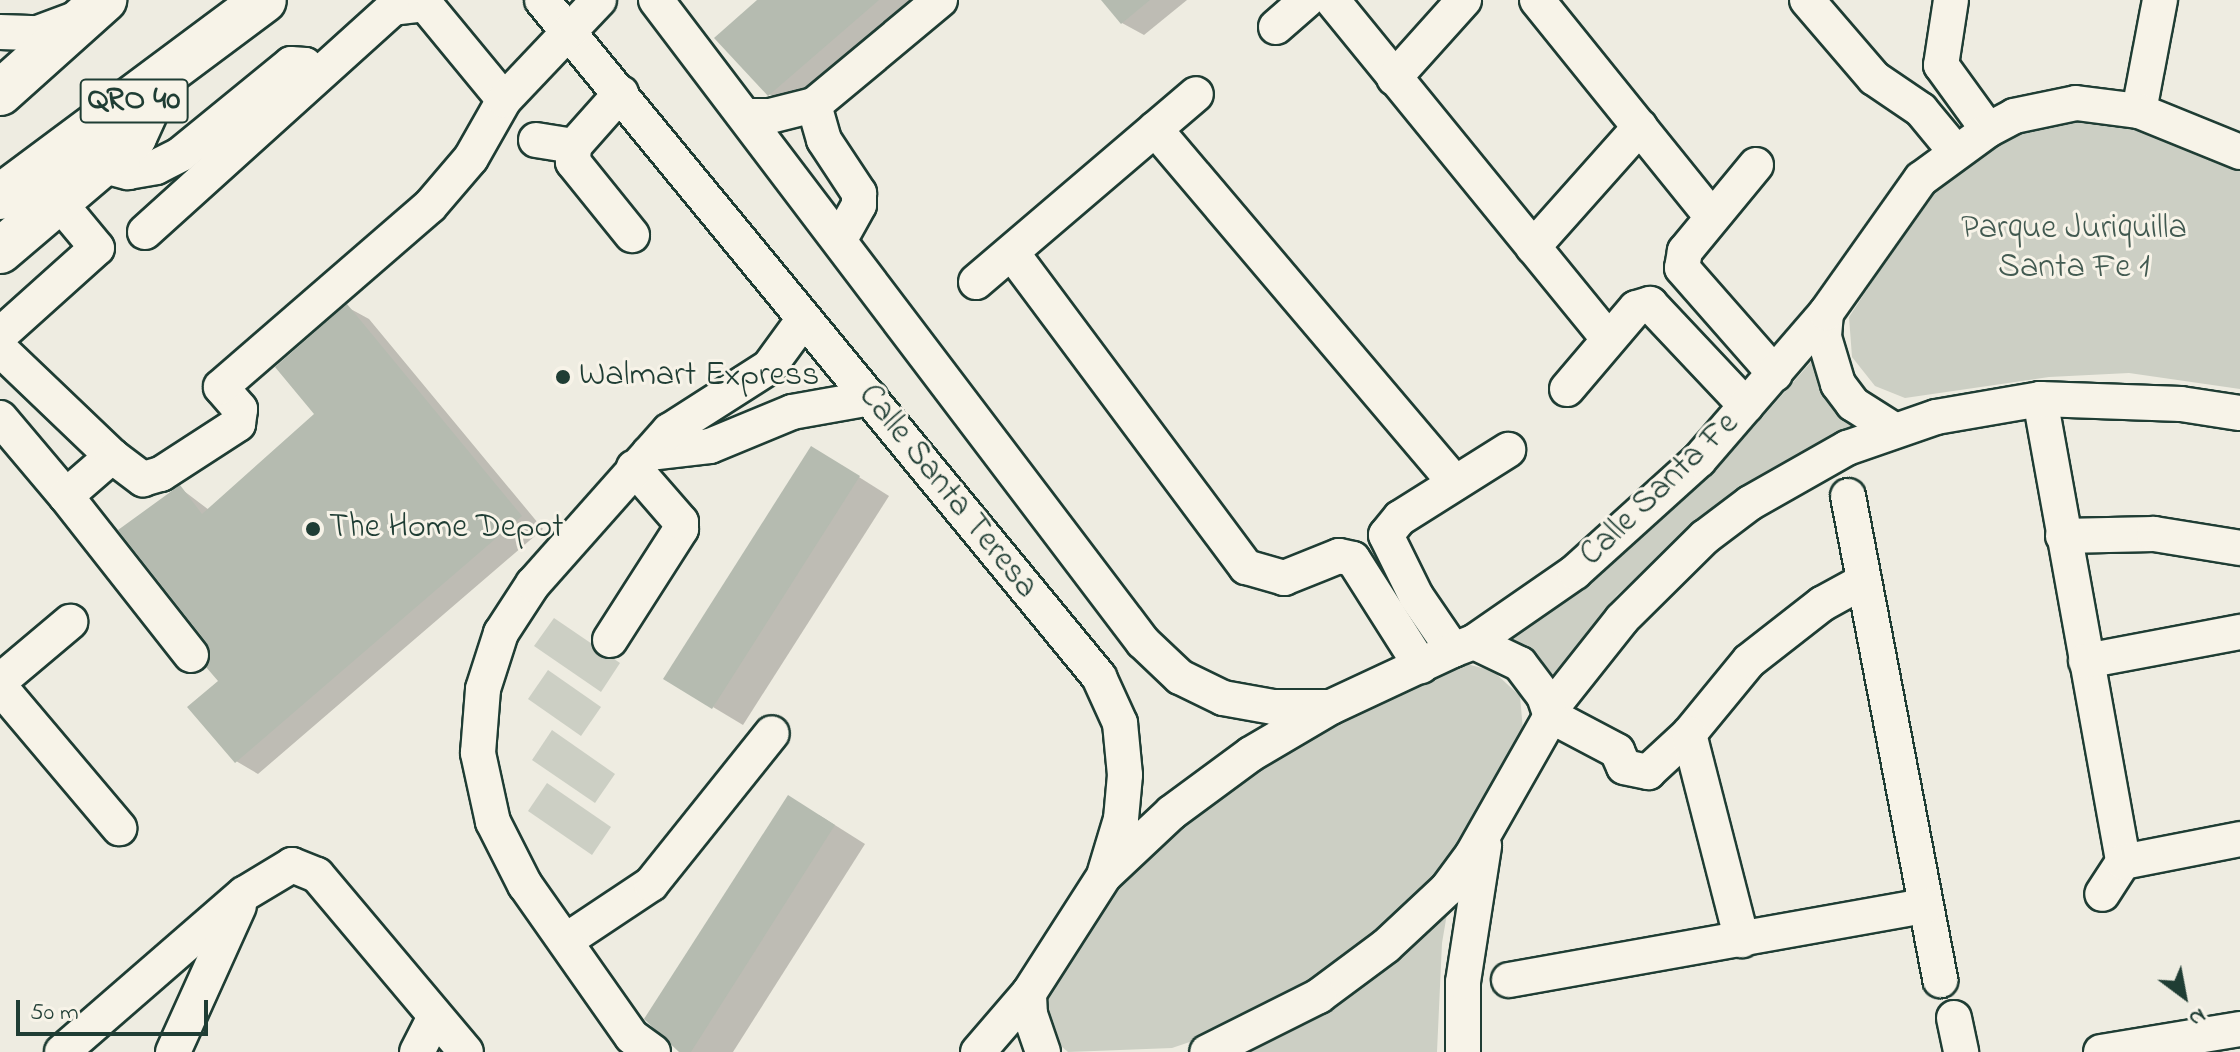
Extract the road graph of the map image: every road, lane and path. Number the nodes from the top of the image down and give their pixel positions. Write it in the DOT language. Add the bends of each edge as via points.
graph roads {
  1 [pos="264,0"];
  2 [pos="542,0"];
  3 [pos="599,0"];
  4 [pos="940,0"];
  5 [pos="1307,0"];
  6 [pos="1332,0"];
  7 [pos="1464,0"];
  8 [pos="1537,0"];
  9 [pos="1807,0"];
  10 [pos="1951,0"];
  11 [pos="2160,0"];
  12 [pos="663,2"];
  13 [pos="99,4"];
  14 [pos="1276,27"];
  15 [pos="569,30"];
  16 [pos="0,32"];
  17 [pos="315,75"];
  18 [pos="1394,78"];
  19 [pos="158,84"];
  20 [pos="0,93"];
  21 [pos="621,93"];
  22 [pos="1196,94"];
  23 [pos="504,100"];
  24 [pos="814,105"];
  25 [pos="2139,111"];
  26 [pos="745,116"];
  27 [pos="1640,127"];
  28 [pos="1155,129"];
  29 [pos="1988,130"];
  30 [pos="536,140"];
  31 [pos="574,146"];
  32 [pos="1955,151"];
  33 [pos="2240,152"];
  34 [pos="101,165"];
  35 [pos="1756,165"];
  36 [pos="0,197"];
  37 [pos="58,201"];
  38 [pos="1712,217"];
  39 [pos="145,232"];
  40 [pos="632,235"];
  41 [pos="840,239"];
  42 [pos="1533,247"];
  43 [pos="0,251"];
  44 [pos="1012,253"];
  45 [pos="976,282"];
  46 [pos="1826,313"];
  47 [pos="804,319"];
  48 [pos="0,335"];
  49 [pos="1608,338"];
  50 [pos="0,349"];
  51 [pos="769,367"];
  52 [pos="1775,374"];
  53 [pos="1567,389"];
  54 [pos="871,398"];
  55 [pos="2040,399"];
  56 [pos="1746,406"];
  57 [pos="792,412"];
  58 [pos="2240,413"];
  59 [pos="0,418"];
  60 [pos="1894,430"];
  61 [pos="1508,450"];
  62 [pos="112,456"];
  63 [pos="641,460"];
  64 [pos="1455,483"];
  65 [pos="66,496"];
  66 [pos="1848,496"];
  67 [pos="2063,536"];
  68 [pos="2240,548"];
  69 [pos="1864,581"];
  70 [pos="70,622"];
  71 [pos="2240,632"];
  72 [pos="610,640"];
  73 [pos="1463,646"];
  74 [pos="191,655"];
  75 [pos="2086,661"];
  76 [pos="1421,666"];
  77 [pos="0,681"];
  78 [pos="0,687"];
  79 [pos="1331,707"];
  80 [pos="1549,720"];
  81 [pos="772,733"];
  82 [pos="1689,734"];
  83 [pos="119,828"];
  84 [pos="1487,830"];
  85 [pos="2240,839"];
  86 [pos="2123,862"];
  87 [pos="1104,876"];
  88 [pos="244,894"];
  89 [pos="2102,894"];
  90 [pos="1925,906"];
  91 [pos="567,940"];
  92 [pos="1742,940"];
  93 [pos="1509,980"];
  94 [pos="1940,980"];
  95 [pos="1029,993"];
  96 [pos="435,1017"];
  97 [pos="1954,1018"];
  98 [pos="2240,1029"];
  99 [pos="62,1052"];
  100 [pos="173,1052"];
  101 [pos="417,1052"];
  102 [pos="466,1052"];
  103 [pos="653,1052"];
  104 [pos="978,1052"];
  105 [pos="1043,1052"];
  106 [pos="1207,1052"];
  107 [pos="1463,1052"];
  108 [pos="1961,1052"];
  109 [pos="2101,1052"];
  1 -- 19 [label="highway, QRO 40"];
  2 -- 15 [label="street, Calle Santa Teresa"];
  3 -- 15 [label="street"];
  4 -- 24 [label="street"];
  5 -- 14 [label="street"];
  6 -- 18 [label="street"];
  7 -- 18 [label="street"];
  8 -- 27 [label="street"];
  9 -- 32 [label="street" via="1874,78 1909,102"];
  10 -- 29 [label="street" via="1942,49 1948,77"];
  11 -- 25 [label="street"];
  12 -- 26 [label="street, Calle Santa Teresa"];
  13 -- 16 [label="street" via="38,33"];
  13 -- 20 [label="highway, QRO 40"];
  15 -- 21 [label="street, Calle Santa Teresa"];
  15 -- 23 [label="street"];
  17 -- 23 [label="street" via="393,8 425,4"];
  17 -- 34 [label="street" via="305,65 291,64 181,154 156,167 128,172"];
  17 -- 39 [label="street"];
  18 -- 42 [label="street"];
  19 -- 34 [label="highway" via="134,137"];
  19 -- 36 [label="highway, QRO 40"];
  21 -- 31 [label="street"];
  21 -- 47 [label="street, Calle Santa Teresa"];
  22 -- 28 [label="street"];
  23 -- 62 [label="street" via="465,167 430,206 221,387 240,409 238,424 161,474 143,479"];
  24 -- 26 [label="street"];
  24 -- 41 [label="street" via="824,140 859,193 859,205"];
  25 -- 29 [label="street, Calle Santa Fe" via="2076,103 2014,116"];
  25 -- 33 [label="street, Calle Santa Fe"];
  26 -- 41 [label="street, Calle Santa Teresa"];
  27 -- 38 [label="street"];
  27 -- 42 [label="street"];
  28 -- 44 [label="street"];
  28 -- 64 [label="street"];
  29 -- 32 [label="street, Calle Santa Fe"];
  30 -- 31 [label="street"];
  31 -- 40 [label="street" via="579,173"];
  32 -- 46 [label="street, Calle Santa Fe" via="1921,179"];
  34 -- 37 [label="highway"];
  35 -- 38 [label="street"];
  37 -- 43 [label="highway"];
  37 -- 48 [label="street" via="97,248"];
  38 -- 52 [label="street" via="1685,251 1682,268"];
  41 -- 79 [label="street, Calle Santa Teresa" via="1143,642 1180,677 1223,698 1273,707"];
  42 -- 49 [label="street"];
  44 -- 45 [label="street"];
  44 -- 76 [label="street" via="1246,567 1284,578 1339,556 1353,559"];
  46 -- 52 [label="street, Calle Santa Fe"];
  46 -- 60 [label="street" via="1824,337 1838,384 1862,412"];
  47 -- 51 [label="street"];
  47 -- 54 [label="street, Calle Santa Teresa"];
  49 -- 53 [label="street"];
  49 -- 56 [label="street" via="1636,308 1656,305"];
  50 -- 62 [label="street"];
  51 -- 57 [label="street"];
  51 -- 63 [label="street" via="693,412"];
  52 -- 56 [label="street, Calle Santa Fe"];
  54 -- 57 [label="street"];
  54 -- 87 [label="street, Calle Santa Teresa" via="1099,677 1120,723 1125,775 1121,819"];
  55 -- 58 [label="street, Calle Santa Fe" via="2181,404"];
  55 -- 60 [label="street, Calle Santa Fe"];
  55 -- 67 [label="street"];
  56 -- 73 [label="street, Calle Santa Fe" via="1625,531"];
  57 -- 63 [label="street" via="710,446"];
  59 -- 65 [label="street"];
  60 -- 80 [label="street, Calle Santa Fe" via="1799,472 1705,537 1622,619"];
  61 -- 64 [label="street"];
  62 -- 65 [label="street"];
  63 -- 72 [label="street" via="681,529"];
  63 -- 91 [label="street" via="533,584 501,633 483,689 478,753 493,822 525,885"];
  64 -- 73 [label="street" via="1400,518 1386,535 1409,583"];
  65 -- 74 [label="street"];
  66 -- 69 [label="street"];
  67 -- 68 [label="street" via="2154,534"];
  67 -- 75 [label="street"];
  69 -- 82 [label="street" via="1822,604 1749,661"];
  69 -- 90 [label="street"];
  70 -- 77 [label="street"];
  71 -- 75 [label="street"];
  73 -- 76 [label="street, Calle Santa Fe"];
  73 -- 80 [label="street" via="1520,664"];
  75 -- 86 [label="street"];
  76 -- 79 [label="street, Calle Santa Fe"];
  78 -- 83 [label="street"];
  79 -- 87 [label="street, Calle Santa Fe" via="1171,813"];
  80 -- 82 [label="street" via="1610,774 1624,767 1648,772"];
  80 -- 84 [label="street, Calle Santa Fe"];
  81 -- 91 [label="street" via="651,884"];
  82 -- 92 [label="street"];
  84 -- 106 [label="street, Calle Santa Fe" via="1447,889 1386,946 1319,996"];
  84 -- 107 [label="street" via="1463,982"];
  85 -- 86 [label="street"];
  86 -- 89 [label="street"];
  87 -- 95 [label="street"];
  88 -- 96 [label="street" via="282,867 310,869"];
  88 -- 99 [label="street"];
  88 -- 100 [label="street"];
  90 -- 92 [label="street"];
  90 -- 94 [label="street"];
  91 -- 103 [label="street" via="632,1037"];
  92 -- 93 [label="street"];
  95 -- 104 [label="street"];
  95 -- 105 [label="street" via="1030,1015"];
  96 -- 101 [label="street"];
  96 -- 102 [label="street"];
  97 -- 108 [label="street"];
  98 -- 109 [label="street"];
}
